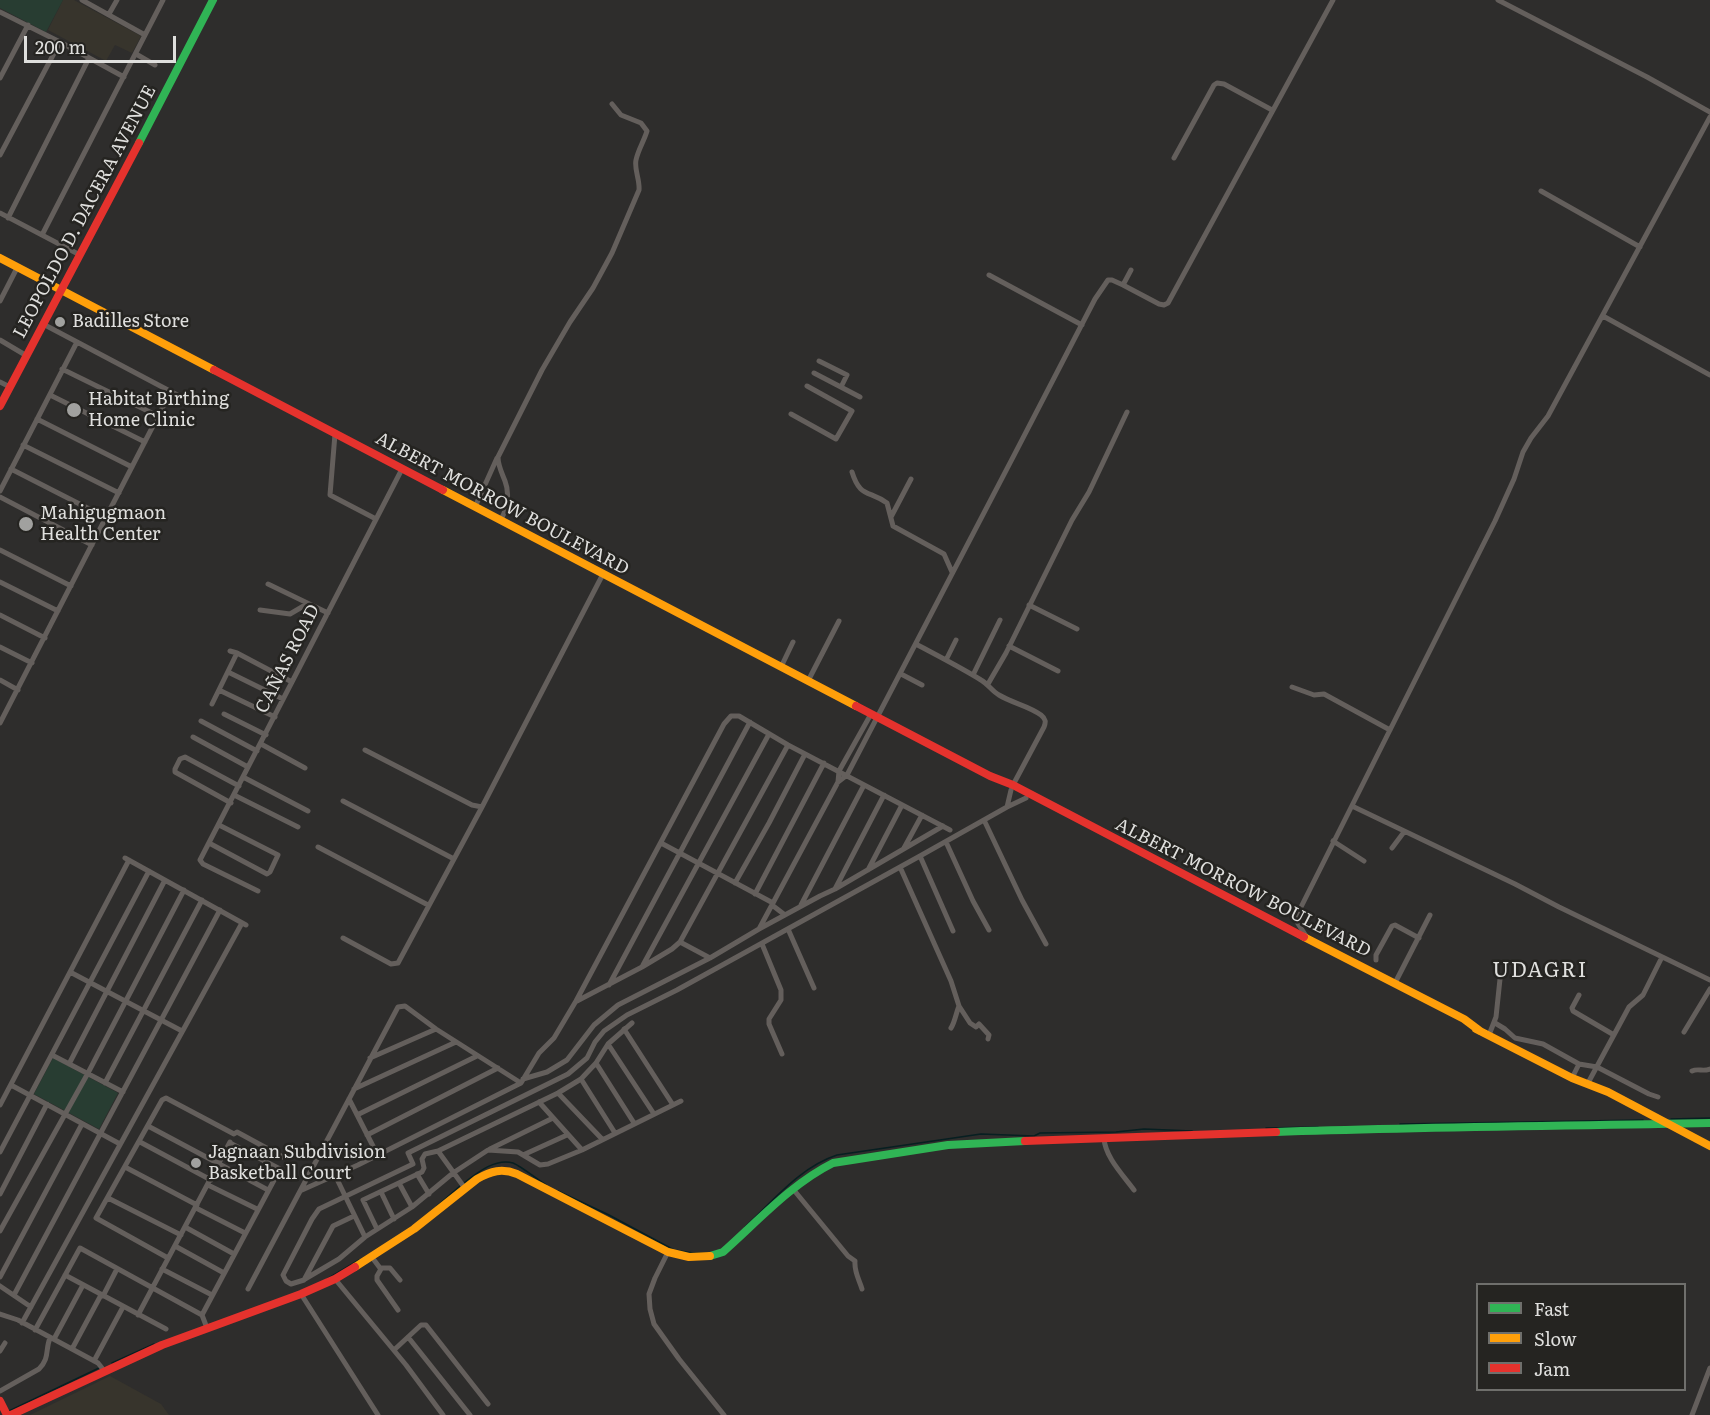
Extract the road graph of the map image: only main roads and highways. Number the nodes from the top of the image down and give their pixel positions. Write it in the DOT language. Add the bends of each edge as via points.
graph roads {
  1 [pos="213,0"];
  2 [pos="0,258"];
  3 [pos="62,291"];
  4 [pos="0,406"];
  5 [pos="1012,787"];
  6 [pos="1480,1030"];
  7 [pos="1710,1123"];
  8 [pos="1667,1125"];
  9 [pos="1710,1146"];
  10 [pos="0,1401"];
  11 [pos="7,1414"];
  1 -- 3 [label="main road, LEOPOLDO D. DACERA AVENUE"];
  2 -- 3 [label="main road, ALBERT MORROW BOULEVARD"];
  3 -- 4 [label="main road, LEOPOLDO D. DACERA AVENUE"];
  3 -- 5 [label="main road, ALBERT MORROW BOULEVARD"];
  5 -- 6 [label="main road, ALBERT MORROW BOULEVARD" via="1464,1018"];
  5 -- 6 [label="main road, ALBERT MORROW BOULEVARD" via="1026,798 1273,928 1461,1024"];
  6 -- 8 [label="main road, ALBERT MORROW BOULEVARD"];
  7 -- 8 [label="main road"];
  8 -- 9 [label="main road, ALBERT MORROW BOULEVARD"];
  8 -- 11 [label="main road" via="1391,1128 948,1145 833,1163 809,1176 723,1252 695,1258 668,1252 509,1171 488,1173 463,1185 414,1229 335,1279 100,1366"];
  10 -- 11 [label="main road"];
}
